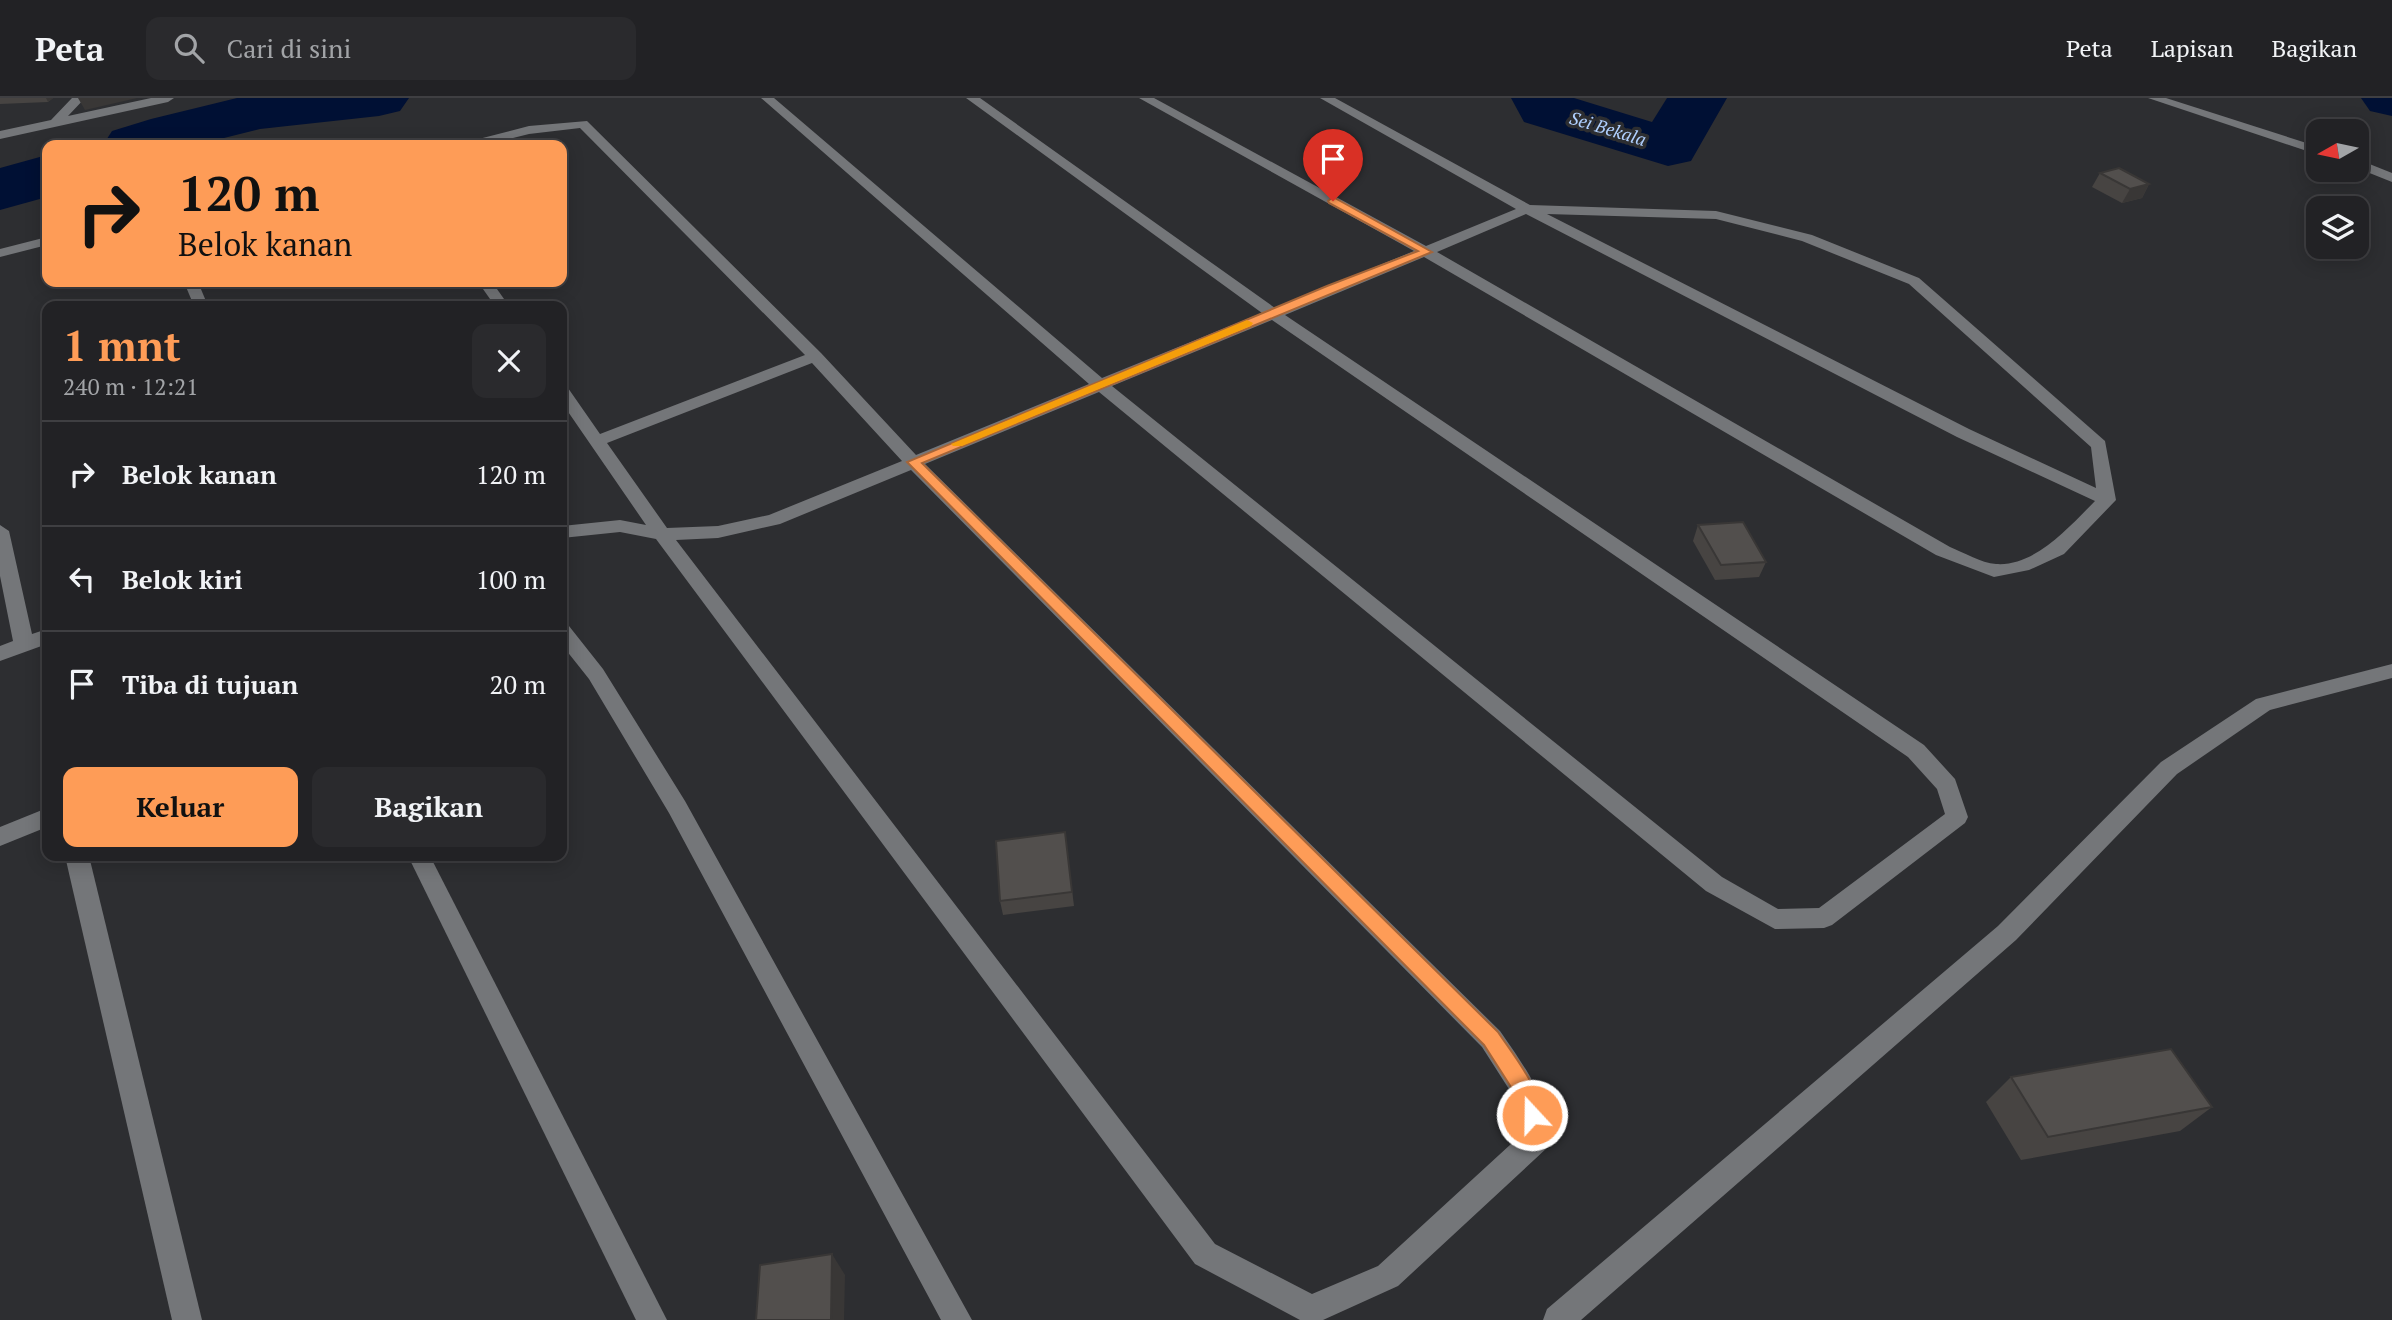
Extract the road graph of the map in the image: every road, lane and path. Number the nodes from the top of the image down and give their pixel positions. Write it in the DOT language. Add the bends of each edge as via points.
graph roads {
  1 [pos="79,98"];
  2 [pos="168,98"];
  3 [pos="767,98"];
  4 [pos="972,98"];
  5 [pos="1145,98"];
  6 [pos="1326,98"];
  7 [pos="2154,98"];
  8 [pos="54,124"];
  9 [pos="0,135"];
  10 [pos="491,140"];
  11 [pos="2306,147"];
  12 [pos="2370,169"];
  13 [pos="2392,178"];
  14 [pos="1527,209"];
  15 [pos="42,243"];
  16 [pos="1427,252"];
  17 [pos="0,253"];
  18 [pos="1272,313"];
  19 [pos="815,356"];
  20 [pos="1100,384"];
  21 [pos="567,398"];
  22 [pos="597,441"];
  23 [pos="913,462"];
  24 [pos="2107,500"];
  25 [pos="0,531"];
  26 [pos="567,531"];
  27 [pos="662,534"];
  28 [pos="567,637"];
  29 [pos="42,638"];
  30 [pos="24,645"];
  31 [pos="0,654"];
  32 [pos="2392,671"];
  33 [pos="42,819"];
  34 [pos="0,837"];
  35 [pos="79,861"];
  36 [pos="422,861"];
  37 [pos="187,1320"];
  38 [pos="652,1320"];
  39 [pos="957,1320"];
  40 [pos="1558,1320"];
  1 -- 8 [label="street"];
  2 -- 8 [label="street"];
  3 -- 20 [label="street"];
  4 -- 18 [label="street"];
  5 -- 16 [label="street"];
  6 -- 14 [label="street"];
  7 -- 11 [label="street"];
  8 -- 9 [label="street"];
  10 -- 19 [label="street" via="583,124"];
  12 -- 13 [label="street"];
  14 -- 16 [label="street"];
  14 -- 24 [label="street" via="1963,433"];
  14 -- 24 [label="street" via="1716,215 1807,238 1914,281 2099,446"];
  15 -- 17 [label="street"];
  16 -- 18 [label="street"];
  16 -- 24 [label="street" via="1943,551 1994,571 2022,566 2057,550"];
  18 -- 20 [label="street"];
  18 -- 20 [label="street" via="1916,751 1947,785 1957,817 1824,918 1774,919 1714,884"];
  19 -- 22 [label="street"];
  19 -- 23 [label="street"];
  20 -- 23 [label="street"];
  21 -- 22 [label="street"];
  22 -- 27 [label="street"];
  23 -- 27 [label="street" via="774,520 718,532"];
  23 -- 27 [label="street" via="1491,1039 1525,1092 1538,1138 1388,1276 1311,1310 1205,1254"];
  25 -- 30 [label="street"];
  26 -- 27 [label="street" via="620,526"];
  28 -- 39 [label="street" via="596,674 677,807"];
  29 -- 30 [label="street"];
  30 -- 31 [label="street"];
  32 -- 40 [label="street" via="2263,704 2169,768 2007,933"];
  33 -- 34 [label="street"];
  35 -- 37 [label="street"];
  36 -- 38 [label="street"];
}
